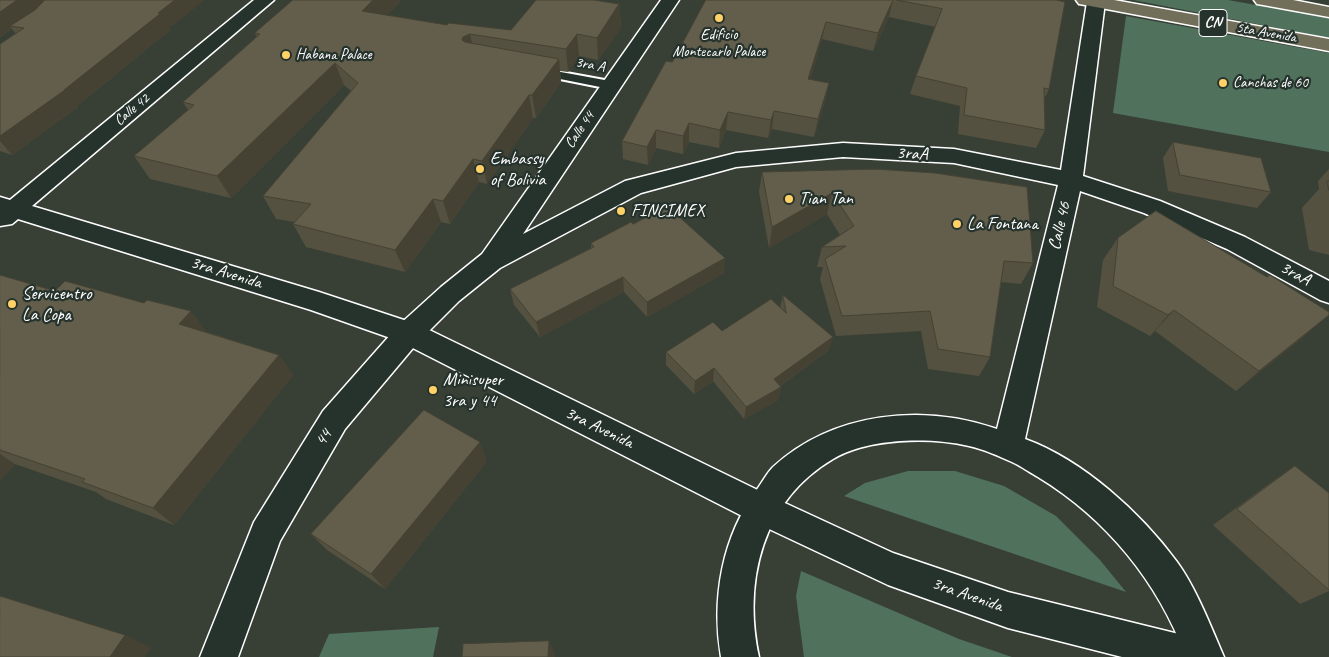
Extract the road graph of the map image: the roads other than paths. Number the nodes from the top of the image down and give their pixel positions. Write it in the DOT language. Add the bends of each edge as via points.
graph roads {
  1 [pos="265,0"];
  2 [pos="670,0"];
  3 [pos="1263,0"];
  4 [pos="1091,1"];
  5 [pos="1329,12"];
  6 [pos="1329,45"];
  7 [pos="523,69"];
  8 [pos="610,85"];
  9 [pos="1071,180"];
  10 [pos="4,212"];
  11 [pos="490,261"];
  12 [pos="1329,293"];
  13 [pos="410,334"];
  14 [pos="1008,447"];
  15 [pos="762,509"];
  16 [pos="219,657"];
  17 [pos="740,657"];
  18 [pos="1195,657"];
  19 [pos="1206,657"];
  1 -- 10 [label="street, Calle 42"];
  2 -- 8 [label="street, Calle 44"];
  3 -- 5 [label="highway, 5ta Avenida"];
  4 -- 6 [label="highway, 5ta Avenida / CN"];
  4 -- 9 [label="street, Calle 46"];
  7 -- 8 [label="lane, 3ra A"];
  8 -- 11 [label="street, Calle 44"];
  9 -- 11 [label="street, 3raA" via="954,156 843,150 736,160 633,187"];
  9 -- 12 [label="street, 3raA" via="1152,207 1236,243"];
  9 -- 14 [label="street, Calle 46"];
  10 -- 13 [label="street, 3ra Avenida" via="319,302"];
  11 -- 13 [label="street, 44" via="450,294"];
  13 -- 15 [label="street, 3ra Avenida"];
  13 -- 16 [label="street, 44" via="334,420 266,533"];
  14 -- 15 [label="street" via="970,434 917,427 868,432 822,449 784,478"];
  14 -- 19 [label="street" via="1024,452 1076,483 1125,525 1165,575"];
  15 -- 17 [label="street" via="738,570 735,631"];
  15 -- 18 [label="street, 3ra Avenida" via="888,568 1008,610"];
}
